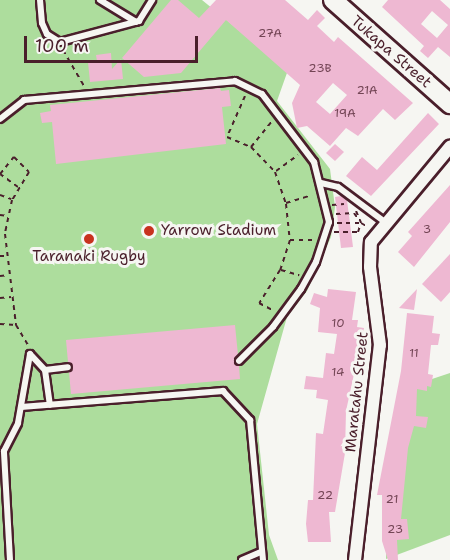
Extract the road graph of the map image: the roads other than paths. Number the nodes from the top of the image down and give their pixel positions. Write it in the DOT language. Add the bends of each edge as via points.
graph roads {
  1 [pos="40,0"];
  2 [pos="100,0"];
  3 [pos="152,0"];
  4 [pos="333,0"];
  5 [pos="136,22"];
  6 [pos="450,104"];
  7 [pos="0,119"];
  8 [pos="450,147"];
  9 [pos="321,183"];
  10 [pos="385,222"];
  11 [pos="238,361"];
  12 [pos="68,367"];
  13 [pos="45,370"];
  14 [pos="50,405"];
  15 [pos="21,406"];
  16 [pos="261,552"];
  17 [pos="10,560"];
  18 [pos="242,560"];
  19 [pos="263,560"];
  20 [pos="354,560"];
  1 -- 5 [label="lane" via="47,34 60,42"];
  2 -- 5 [label="lane"];
  3 -- 5 [label="lane"];
  4 -- 6 [label="main road, Tukapa Street"];
  7 -- 9 [label="lane" via="24,100 235,81 262,94 305,150"];
  8 -- 10 [label="street, Maratahu Street"];
  9 -- 10 [label="lane" via="338,187"];
  9 -- 11 [label="lane" via="328,219 307,278 281,316"];
  10 -- 20 [label="street, Maratahu Street" via="376,232 369,256 380,345"];
  12 -- 13 [label="lane"];
  13 -- 14 [label="lane"];
  13 -- 15 [label="lane" via="30,354"];
  14 -- 15 [label="lane"];
  14 -- 16 [label="lane" via="223,391 250,420"];
  15 -- 17 [label="lane" via="18,423 4,451"];
  16 -- 18 [label="lane"];
  16 -- 19 [label="lane"];
}
